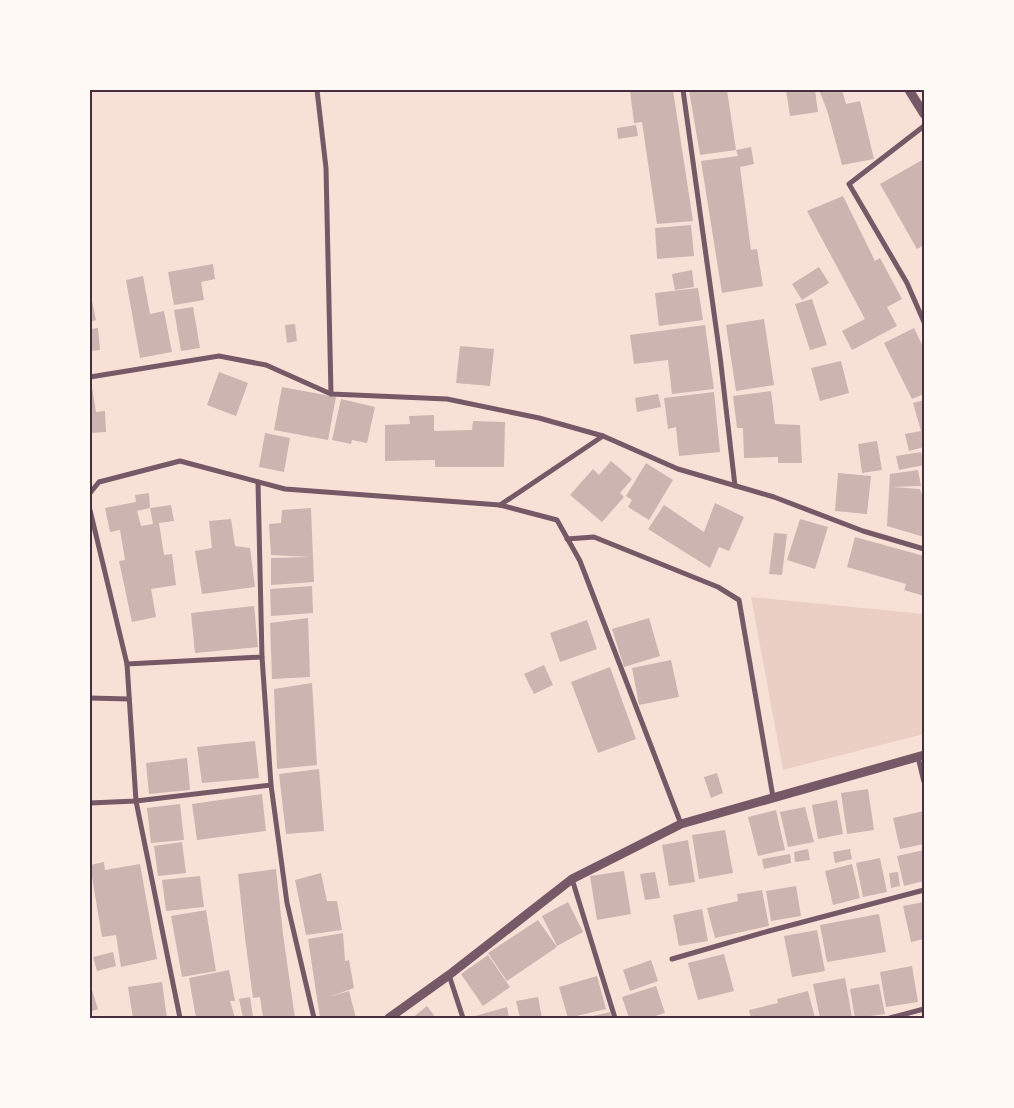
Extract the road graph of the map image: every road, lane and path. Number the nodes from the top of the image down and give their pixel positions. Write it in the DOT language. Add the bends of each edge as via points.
graph roads {
  1 [pos="317,90"];
  2 [pos="683,90"];
  3 [pos="909,90"];
  4 [pos="924,114"];
  5 [pos="924,126"];
  6 [pos="924,322"];
  7 [pos="90,377"];
  8 [pos="331,394"];
  9 [pos="603,436"];
  10 [pos="258,482"];
  11 [pos="735,486"];
  12 [pos="90,493"];
  13 [pos="500,504"];
  14 [pos="90,510"];
  15 [pos="567,540"];
  16 [pos="924,549"];
  17 [pos="262,657"];
  18 [pos="127,664"];
  19 [pos="90,698"];
  20 [pos="129,699"];
  21 [pos="921,756"];
  22 [pos="924,782"];
  23 [pos="271,785"];
  24 [pos="773,797"];
  25 [pos="136,801"];
  26 [pos="90,804"];
  27 [pos="681,824"];
  28 [pos="572,879"];
  29 [pos="924,890"];
  30 [pos="672,959"];
  31 [pos="449,975"];
  32 [pos="924,1009"];
  33 [pos="180,1018"];
  34 [pos="314,1018"];
  35 [pos="389,1018"];
  36 [pos="463,1018"];
  37 [pos="615,1018"];
  38 [pos="890,1018"];
  1 -- 8 [label="street" via="326,168"];
  2 -- 11 [label="street"];
  3 -- 4 [label="street"];
  5 -- 6 [label="street" via="849,184 907,283"];
  7 -- 8 [label="street" via="219,356 266,365"];
  8 -- 9 [label="street" via="447,399 539,418"];
  9 -- 11 [label="street" via="678,469"];
  9 -- 13 [label="street"];
  10 -- 12 [label="street" via="180,461 99,482"];
  10 -- 13 [label="street" via="286,489"];
  10 -- 17 [label="street"];
  11 -- 16 [label="street" via="774,497 863,532"];
  13 -- 15 [label="street" via="556,520"];
  14 -- 18 [label="street"];
  15 -- 24 [label="street" via="594,537 718,587 738,600"];
  15 -- 27 [label="street" via="580,561"];
  17 -- 18 [label="street"];
  17 -- 23 [label="street"];
  18 -- 20 [label="street"];
  19 -- 20 [label="street"];
  20 -- 25 [label="street"];
  21 -- 22 [label="street"];
  21 -- 24 [label="street"];
  23 -- 25 [label="street"];
  23 -- 34 [label="street" via="286,903"];
  24 -- 27 [label="street"];
  25 -- 26 [label="street"];
  25 -- 33 [label="street"];
  27 -- 28 [label="street"];
  28 -- 31 [label="street"];
  28 -- 37 [label="street"];
  29 -- 30 [label="street"];
  31 -- 35 [label="street"];
  31 -- 36 [label="street"];
  32 -- 38 [label="street"];
}
